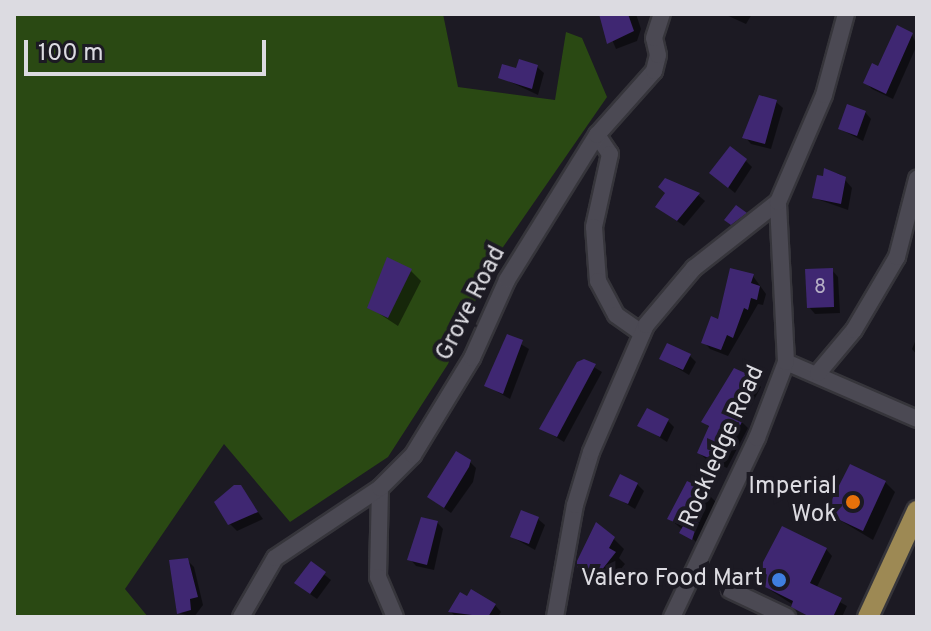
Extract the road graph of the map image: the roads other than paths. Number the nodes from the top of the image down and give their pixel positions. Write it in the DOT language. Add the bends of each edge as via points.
graph roads {
  1 [pos="662,14"];
  2 [pos="846,14"];
  3 [pos="597,135"];
  4 [pos="917,179"];
  5 [pos="778,202"];
  6 [pos="642,333"];
  7 [pos="792,364"];
  8 [pos="818,373"];
  9 [pos="917,419"];
  10 [pos="380,488"];
  11 [pos="917,511"];
  12 [pos="730,590"];
  13 [pos="241,617"];
  14 [pos="395,617"];
  15 [pos="555,617"];
  16 [pos="672,617"];
  17 [pos="787,617"];
  18 [pos="868,617"];
  1 -- 3 [label="street, Grove Road" via="654,38 654,71"];
  2 -- 5 [label="street, Rockledge Road" via="824,95"];
  3 -- 6 [label="street" via="610,154 594,227 598,281 616,315"];
  3 -- 10 [label="street, Grove Road" via="507,280 440,414 413,455"];
  4 -- 8 [label="street" via="897,257 854,330"];
  5 -- 6 [label="street" via="694,268"];
  5 -- 7 [label="street, Rockledge Road"];
  6 -- 15 [label="street" via="587,465"];
  7 -- 8 [label="street"];
  7 -- 16 [label="street, Rockledge Road"];
  8 -- 9 [label="street"];
  10 -- 13 [label="street, Grove Road" via="275,558"];
  10 -- 14 [label="street" via="378,577"];
  11 -- 18 [label="main road"];
  12 -- 17 [label="street"];
}
